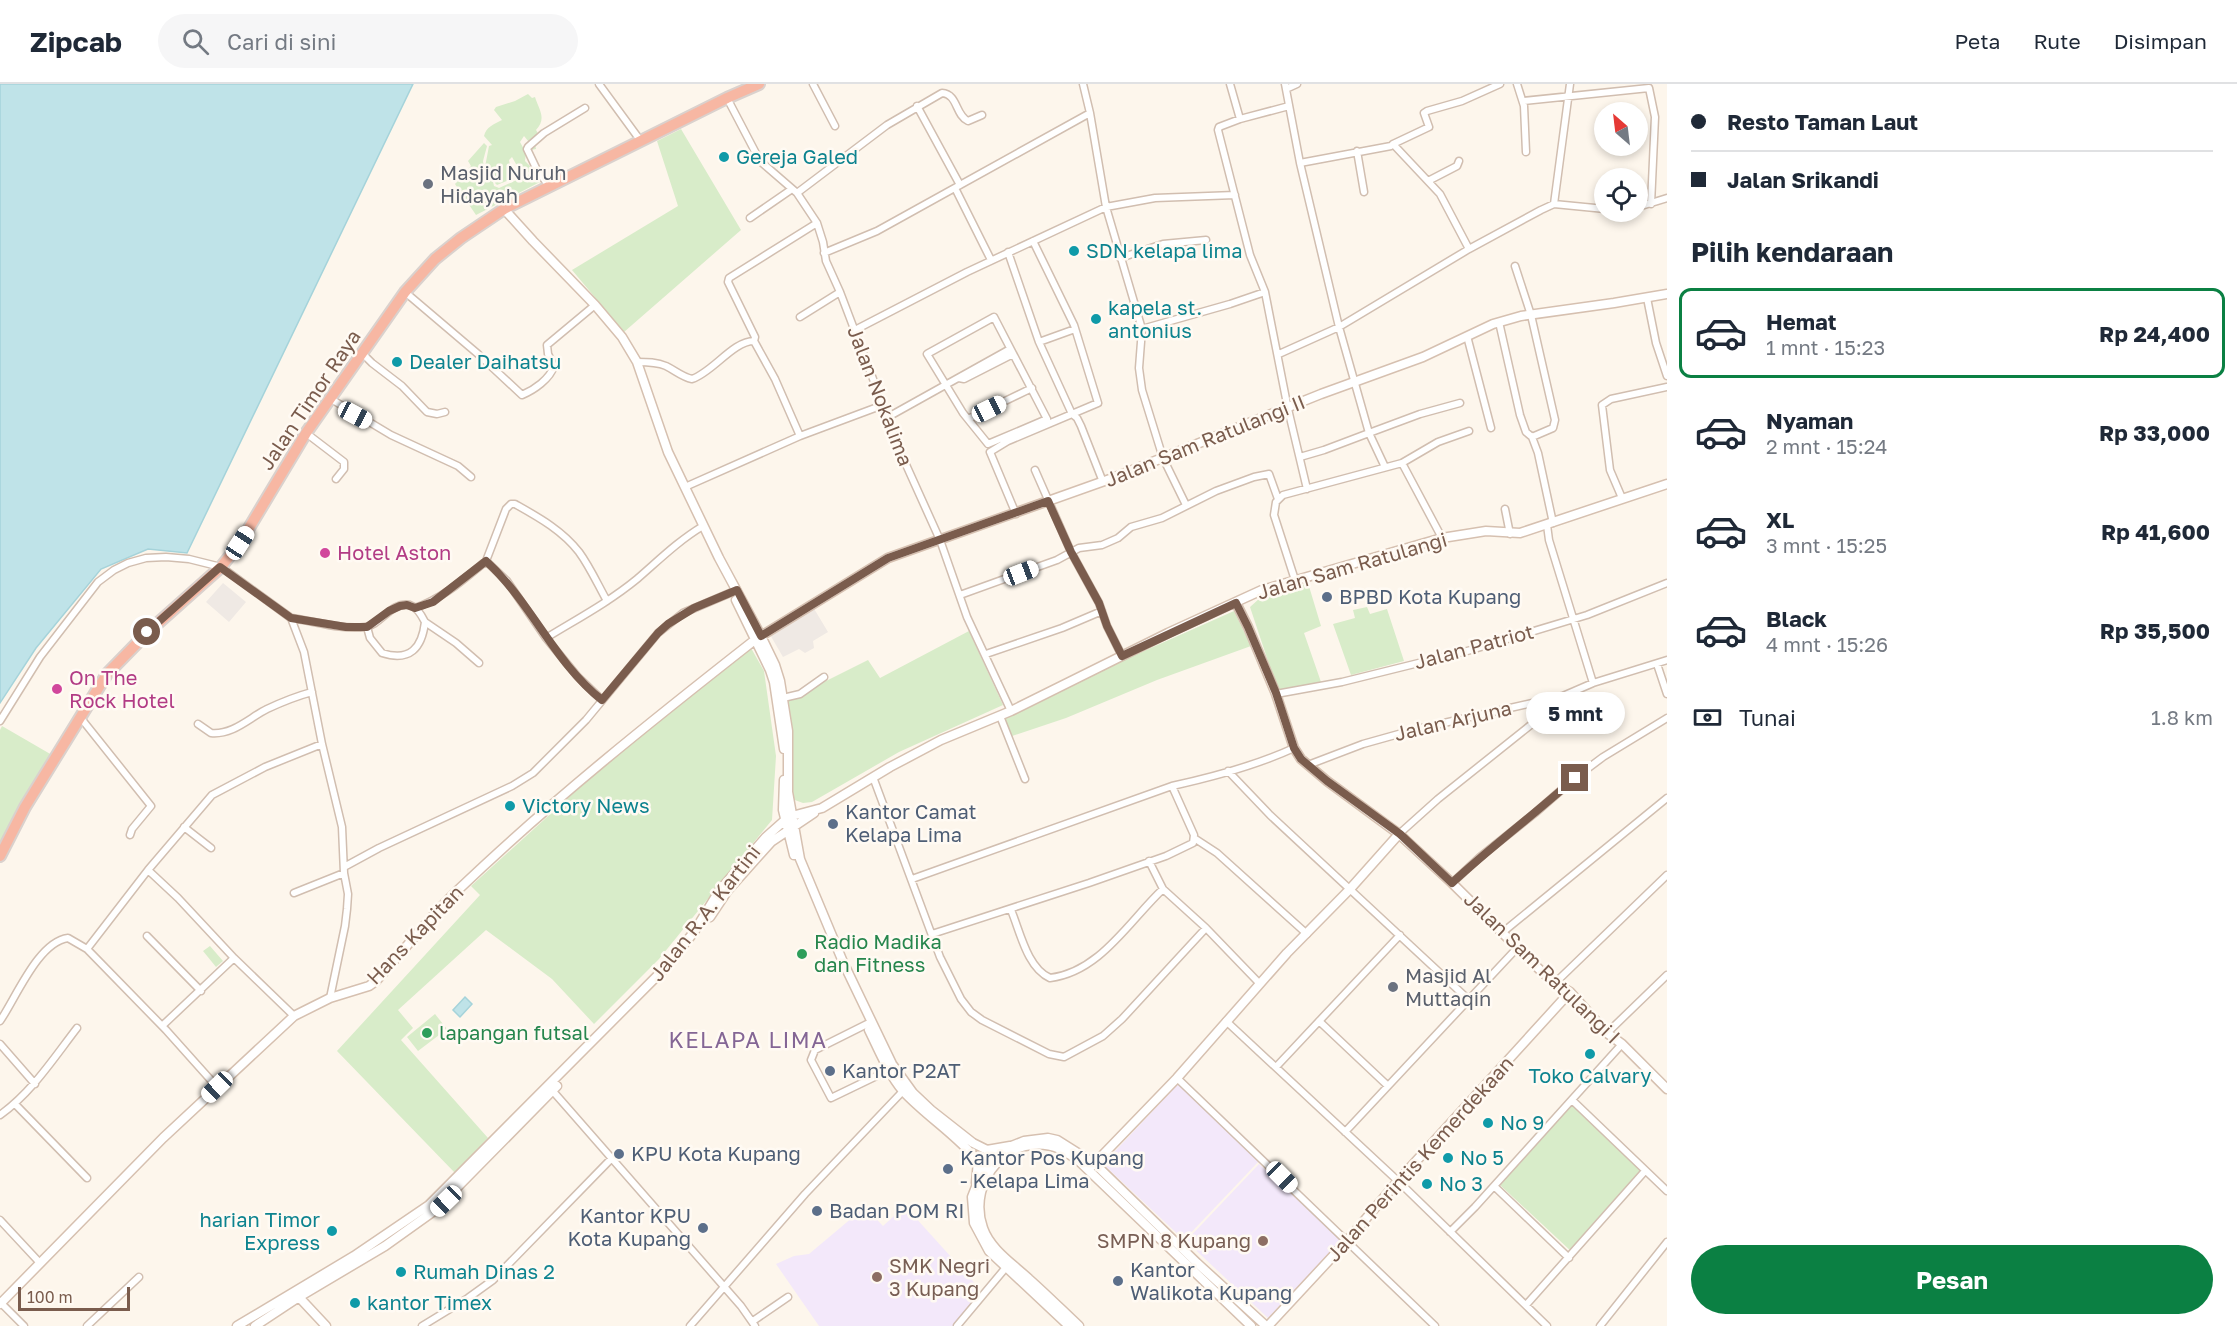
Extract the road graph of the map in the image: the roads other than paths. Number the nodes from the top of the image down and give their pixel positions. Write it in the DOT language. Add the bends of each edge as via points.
graph roads {
  1 [pos="599,84"];
  2 [pos="759,84"];
  3 [pos="813,84"];
  4 [pos="1083,84"];
  5 [pos="1230,84"];
  6 [pos="1297,84"];
  7 [pos="1500,84"];
  8 [pos="1517,84"];
  9 [pos="1570,84"];
  10 [pos="1285,87"];
  11 [pos="1569,95"];
  12 [pos="727,98"];
  13 [pos="1523,101"];
  14 [pos="917,106"];
  15 [pos="1288,106"];
  16 [pos="585,108"];
  17 [pos="1090,113"];
  18 [pos="982,115"];
  19 [pos="1240,118"];
  20 [pos="835,126"];
  21 [pos="640,140"];
  22 [pos="1393,144"];
  23 [pos="1357,152"];
  24 [pos="1526,153"];
  25 [pos="1459,161"];
  26 [pos="1300,163"];
  27 [pos="1428,181"];
  28 [pos="549,186"];
  29 [pos="957,187"];
  30 [pos="795,191"];
  31 [pos="1364,192"];
  32 [pos="1235,195"];
  33 [pos="1667,198"];
  34 [pos="1554,204"];
  35 [pos="1651,204"];
  36 [pos="1648,205"];
  37 [pos="1106,207"];
  38 [pos="1594,208"];
  39 [pos="504,209"];
  40 [pos="750,218"];
  41 [pos="817,223"];
  42 [pos="1206,240"];
  43 [pos="1033,241"];
  44 [pos="1469,249"];
  45 [pos="1008,252"];
  46 [pos="824,253"];
  47 [pos="1120,258"];
  48 [pos="991,260"];
  49 [pos="1515,266"];
  50 [pos="405,292"];
  51 [pos="840,292"];
  52 [pos="1265,292"];
  53 [pos="1667,294"];
  54 [pos="1647,298"];
  55 [pos="595,305"];
  56 [pos="1532,315"];
  57 [pos="800,317"];
  58 [pos="1499,322"];
  59 [pos="1339,327"];
  60 [pos="1075,329"];
  61 [pos="1142,329"];
  62 [pos="855,330"];
  63 [pos="1467,336"];
  64 [pos="754,341"];
  65 [pos="1039,342"];
  66 [pos="1011,352"];
  67 [pos="363,354"];
  68 [pos="1279,354"];
  69 [pos="637,362"];
  70 [pos="1667,376"];
  71 [pos="1356,382"];
  72 [pos="946,385"];
  73 [pos="1667,387"];
  74 [pos="1032,388"];
  75 [pos="331,399"];
  76 [pos="1460,403"];
  77 [pos="883,405"];
  78 [pos="1288,409"];
  79 [pos="445,412"];
  80 [pos="1072,414"];
  81 [pos="888,417"];
  82 [pos="968,419"];
  83 [pos="1491,428"];
  84 [pos="1469,431"];
  85 [pos="306,433"];
  86 [pos="1369,433"];
  87 [pos="800,436"];
  88 [pos="1532,437"];
  89 [pos="1300,457"];
  90 [pos="1163,458"];
  91 [pos="1402,463"];
  92 [pos="1386,467"];
  93 [pos="1035,471"];
  94 [pos="471,477"];
  95 [pos="336,479"];
  96 [pos="1103,482"];
  97 [pos="1667,484"];
  98 [pos="685,487"];
  99 [pos="1307,489"];
  100 [pos="1622,498"];
  101 [pos="1278,499"];
  102 [pos="1048,501"];
  103 [pos="1186,505"];
  104 [pos="1505,509"];
  105 [pos="1016,514"];
  106 [pos="1550,524"];
  107 [pos="703,526"];
  108 [pos="1510,534"];
  109 [pos="1442,538"];
  110 [pos="940,540"];
  111 [pos="1071,552"];
  112 [pos="486,561"];
  113 [pos="220,567"];
  114 [pos="1294,580"];
  115 [pos="1667,583"];
  116 [pos="734,591"];
  117 [pos="960,595"];
  118 [pos="607,601"];
  119 [pos="1236,603"];
  120 [pos="415,608"];
  121 [pos="1102,611"];
  122 [pos="291,618"];
  123 [pos="1573,619"];
  124 [pos="425,622"];
  125 [pos="367,627"];
  126 [pos="546,638"];
  127 [pos="758,638"];
  128 [pos="986,654"];
  129 [pos="1122,656"];
  130 [pos="1667,660"];
  131 [pos="479,663"];
  132 [pos="1657,664"];
  133 [pos="824,677"];
  134 [pos="1593,684"];
  135 [pos="312,692"];
  136 [pos="1276,693"];
  137 [pos="1667,694"];
  138 [pos="1563,696"];
  139 [pos="783,698"];
  140 [pos="602,700"];
  141 [pos="1011,711"];
  142 [pos="1000,716"];
  143 [pos="80,717"];
  144 [pos="1667,718"];
  145 [pos="0,721"];
  146 [pos="198,724"];
  147 [pos="322,744"];
  148 [pos="1294,748"];
  149 [pos="1308,765"];
  150 [pos="1228,771"];
  151 [pos="873,777"];
  152 [pos="1025,779"];
  153 [pos="1172,786"];
  154 [pos="1667,798"];
  155 [pos="789,823"];
  156 [pos="184,827"];
  157 [pos="1400,834"];
  158 [pos="130,835"];
  159 [pos="1194,838"];
  160 [pos="212,848"];
  161 [pos="0,856"];
  162 [pos="1149,861"];
  163 [pos="148,870"];
  164 [pos="344,870"];
  165 [pos="1667,875"];
  166 [pos="912,879"];
  167 [pos="1452,883"];
  168 [pos="1163,889"];
  169 [pos="1350,889"];
  170 [pos="294,892"];
  171 [pos="1011,910"];
  172 [pos="1206,928"];
  173 [pos="1503,932"];
  174 [pos="932,934"];
  175 [pos="1307,934"];
  176 [pos="1400,935"];
  177 [pos="147,936"];
  178 [pos="1518,947"];
  179 [pos="87,949"];
  180 [pos="234,958"];
  181 [pos="1667,975"];
  182 [pos="1555,983"];
  183 [pos="1260,984"];
  184 [pos="201,991"];
  185 [pos="1570,992"];
  186 [pos="330,998"];
  187 [pos="1469,1000"];
  188 [pos="294,1016"];
  189 [pos="0,1021"];
  190 [pos="1226,1021"];
  191 [pos="1319,1022"];
  192 [pos="867,1024"];
  193 [pos="162,1026"];
  194 [pos="77,1028"];
  195 [pos="1607,1033"];
  196 [pos="0,1044"];
  197 [pos="1622,1044"];
  198 [pos="1276,1067"];
  199 [pos="889,1070"];
  200 [pos="1178,1078"];
  201 [pos="1665,1083"];
  202 [pos="35,1084"];
  203 [pos="1388,1086"];
  204 [pos="217,1087"];
  205 [pos="551,1088"];
  206 [pos="903,1091"];
  207 [pos="1572,1100"];
  208 [pos="15,1104"];
  209 [pos="0,1115"];
  210 [pos="1345,1132"];
  211 [pos="1010,1146"];
  212 [pos="611,1159"];
  213 [pos="1092,1167"];
  214 [pos="1645,1171"];
  215 [pos="87,1178"];
  216 [pos="1398,1181"];
  217 [pos="976,1183"];
  218 [pos="1494,1186"];
  219 [pos="1667,1191"];
  220 [pos="0,1220"];
  221 [pos="1156,1229"];
  222 [pos="1450,1232"];
  223 [pos="1346,1242"];
  224 [pos="1667,1242"];
  225 [pos="1569,1258"];
  226 [pos="40,1263"];
  227 [pos="1008,1265"];
  228 [pos="139,1277"];
  229 [pos="723,1287"];
  230 [pos="297,1294"];
  231 [pos="788,1297"];
  232 [pos="1,1303"];
  233 [pos="1526,1305"];
  234 [pos="754,1323"];
  235 [pos="24,1326"];
  236 [pos="87,1326"];
  237 [pos="237,1326"];
  238 [pos="255,1326"];
  239 [pos="326,1326"];
  240 [pos="422,1326"];
  241 [pos="690,1326"];
  242 [pos="957,1326"];
  243 [pos="1069,1326"];
  244 [pos="1079,1326"];
  245 [pos="1251,1326"];
  246 [pos="1267,1326"];
  247 [pos="1435,1326"];
  248 [pos="1547,1326"];
  249 [pos="1600,1326"];
  1 -- 21 [label="street"];
  2 -- 12 [label="highway, Jalan Timor Raya"];
  3 -- 20 [label="street"];
  4 -- 17 [label="street"];
  5 -- 19 [label="street"];
  6 -- 10 [label="street"];
  7 -- 22 [label="street" via="1426,111 1424,116 1430,127"];
  8 -- 13 [label="street"];
  9 -- 11 [label="street"];
  10 -- 15 [label="street"];
  11 -- 13 [label="street"];
  11 -- 34 [label="street"];
  11 -- 35 [label="street" via="1649,89 1655,117"];
  12 -- 21 [label="highway, Jalan Timor Raya"];
  12 -- 30 [label="street, Jalan Nokalima" via="760,161"];
  13 -- 24 [label="street"];
  14 -- 18 [label="street" via="946,93 964,119"];
  14 -- 29 [label="street"];
  14 -- 30 [label="street"];
  15 -- 19 [label="street"];
  15 -- 26 [label="street"];
  16 -- 28 [label="street" via="538,136 527,149"];
  17 -- 29 [label="street"];
  17 -- 37 [label="street"];
  19 -- 32 [label="street" via="1218,130"];
  21 -- 28 [label="highway, Jalan Timor Raya"];
  22 -- 23 [label="street"];
  22 -- 27 [label="street"];
  23 -- 26 [label="street"];
  23 -- 31 [label="street"];
  25 -- 27 [label="street" via="1457,166"];
  26 -- 59 [label="street"];
  27 -- 44 [label="street" via="1446,204"];
  28 -- 39 [label="highway, Jalan Timor Raya"];
  29 -- 46 [label="street" via="877,231"];
  29 -- 48 [label="street"];
  30 -- 40 [label="street"];
  30 -- 41 [label="street, Jalan Nokalima"];
  32 -- 37 [label="street" via="1155,198"];
  32 -- 52 [label="street" via="1250,255"];
  33 -- 35 [label="street"];
  34 -- 38 [label="street"];
  34 -- 44 [label="street"];
  35 -- 36 [label="street"];
  37 -- 43 [label="street"];
  37 -- 47 [label="street"];
  39 -- 50 [label="highway, Jalan Timor Raya" via="447,248"];
  39 -- 55 [label="main road"];
  41 -- 46 [label="street, Jalan Nokalima"];
  41 -- 64 [label="street" via="729,278"];
  42 -- 47 [label="street" via="1163,244"];
  43 -- 45 [label="street"];
  43 -- 60 [label="street"];
  44 -- 59 [label="street"];
  45 -- 48 [label="street"];
  45 -- 65 [label="street"];
  46 -- 51 [label="street, Jalan Nokalima"];
  47 -- 61 [label="street"];
  48 -- 62 [label="street"];
  49 -- 56 [label="street"];
  50 -- 55 [label="street" via="522,395 552,372 554,366 547,345"];
  50 -- 67 [label="highway, Jalan Timor Raya"];
  51 -- 57 [label="street"];
  51 -- 62 [label="street, Jalan Nokalima"];
  52 -- 61 [label="street"];
  52 -- 68 [label="street"];
  53 -- 54 [label="main road, Jalan Sam Ratulangi II"];
  54 -- 56 [label="main road, Jalan Sam Ratulangi II"];
  54 -- 70 [label="street"];
  55 -- 69 [label="main road"];
  56 -- 58 [label="main road, Jalan Sam Ratulangi II"];
  56 -- 88 [label="street" via="1555,420 1553,428"];
  58 -- 63 [label="main road, Jalan Sam Ratulangi II"];
  58 -- 88 [label="street" via="1520,415"];
  59 -- 68 [label="street"];
  59 -- 71 [label="street"];
  60 -- 65 [label="street"];
  60 -- 80 [label="street" via="1098,403"];
  61 -- 90 [label="street" via="1140,377"];
  62 -- 77 [label="street, Jalan Nokalima"];
  63 -- 71 [label="main road, Jalan Sam Ratulangi II"];
  63 -- 83 [label="street"];
  64 -- 69 [label="street" via="740,345 692,379 656,363"];
  64 -- 87 [label="street"];
  65 -- 80 [label="street"];
  66 -- 72 [label="street"];
  66 -- 72 [label="street" via="994,317 927,354"];
  66 -- 74 [label="street"];
  67 -- 75 [label="highway, Jalan Timor Raya"];
  67 -- 79 [label="street" via="427,412"];
  68 -- 78 [label="street"];
  69 -- 98 [label="main road" via="668,452"];
  71 -- 78 [label="main road, Jalan Sam Ratulangi II"];
  71 -- 86 [label="street"];
  72 -- 81 [label="street"];
  72 -- 82 [label="street"];
  73 -- 100 [label="street" via="1611,399 1602,405 1610,470"];
  74 -- 82 [label="street"];
  74 -- 82 [label="street" via="1047,418 988,444"];
  75 -- 85 [label="highway, Jalan Timor Raya"];
  75 -- 94 [label="street" via="391,435 458,466"];
  76 -- 86 [label="street"];
  77 -- 81 [label="street, Jalan Nokalima"];
  77 -- 87 [label="street"];
  78 -- 89 [label="street"];
  78 -- 90 [label="main road, Jalan Sam Ratulangi II"];
  80 -- 96 [label="street" via="1081,426"];
  80 -- 105 [label="street" via="990,452"];
  81 -- 110 [label="street, Jalan Nokalima"];
  84 -- 91 [label="street" via="1438,442"];
  85 -- 95 [label="street" via="344,462"];
  85 -- 113 [label="highway, Jalan Timor Raya" via="249,529"];
  86 -- 89 [label="street"];
  86 -- 92 [label="street"];
  87 -- 98 [label="street"];
  88 -- 106 [label="street"];
  89 -- 99 [label="street"];
  90 -- 96 [label="main road, Jalan Sam Ratulangi II"];
  90 -- 103 [label="street"];
  91 -- 92 [label="street"];
  91 -- 109 [label="street"];
  92 -- 99 [label="street"];
  93 -- 102 [label="street"];
  96 -- 102 [label="main road, Jalan Sam Ratulangi II"];
  97 -- 100 [label="main road, Jalan Sam Ratulangi"];
  98 -- 107 [label="main road"];
  99 -- 101 [label="street"];
  100 -- 106 [label="main road, Jalan Sam Ratulangi"];
  101 -- 103 [label="street" via="1266,473"];
  101 -- 114 [label="street" via="1274,515"];
  102 -- 105 [label="main road, Jalan Sam Ratulangi II"];
  102 -- 111 [label="street"];
  103 -- 111 [label="street" via="1152,522 1131,527 1102,545"];
  104 -- 108 [label="street"];
  105 -- 110 [label="main road, Jalan Sam Ratulangi II"];
  106 -- 108 [label="main road, Jalan Sam Ratulangi"];
  106 -- 123 [label="street"];
  107 -- 116 [label="main road"];
  107 -- 118 [label="street" via="672,546"];
  108 -- 109 [label="main road, Jalan Sam Ratulangi" via="1486,531"];
  109 -- 114 [label="main road, Jalan Sam Ratulangi"];
  110 -- 117 [label="street, Jalan Nokalima"];
  110 -- 127 [label="main road, Jalan Sam Ratulangi II" via="888,558"];
  111 -- 117 [label="street"];
  111 -- 121 [label="street"];
  112 -- 118 [label="street" via="506,509 515,504 571,543"];
  112 -- 120 [label="street" via="433,602"];
  112 -- 126 [label="street" via="507,581"];
  113 -- 122 [label="street"];
  113 -- 143 [label="highway, Jalan Timor Raya" via="107,674"];
  113 -- 145 [label="street" via="166,557 146,558 114,570 98,582 40,657"];
  114 -- 119 [label="main road, Jalan Sam Ratulangi"];
  115 -- 123 [label="street, Jalan Patriot"];
  116 -- 127 [label="main road"];
  116 -- 140 [label="street" via="668,624"];
  117 -- 128 [label="street, Jalan Nokalima"];
  118 -- 126 [label="street"];
  119 -- 129 [label="main road, Jalan Sam Ratulangi"];
  119 -- 136 [label="main road, Jalan Sam Ratulangi I"];
  120 -- 124 [label="street"];
  120 -- 125 [label="street" via="400,606"];
  121 -- 128 [label="street"];
  121 -- 129 [label="street"];
  122 -- 125 [label="street"];
  122 -- 135 [label="street" via="301,639"];
  123 -- 134 [label="street"];
  123 -- 136 [label="street, Jalan Patriot" via="1471,650 1342,682"];
  124 -- 125 [label="street" via="418,648 399,655 379,651"];
  124 -- 131 [label="street"];
  126 -- 140 [label="street" via="578,678"];
  127 -- 139 [label="main road" via="775,665"];
  127 -- 155 [label="main road" via="774,682 784,753 782,799"];
  127 -- 186 [label="main road, Hans Kapitan" via="629,739 499,851 438,909 376,981"];
  128 -- 141 [label="street, Jalan Nokalima"];
  129 -- 141 [label="main road, Jalan Sam Ratulangi"];
  130 -- 132 [label="street, Jalan Arjuna"];
  132 -- 134 [label="street, Jalan Arjuna"];
  132 -- 137 [label="street"];
  133 -- 139 [label="street" via="800,694"];
  134 -- 138 [label="street, Jalan Arjuna"];
  135 -- 146 [label="street" via="282,702 225,732 211,733"];
  135 -- 147 [label="street"];
  136 -- 148 [label="main road, Jalan Sam Ratulangi I"];
  138 -- 149 [label="street, Jalan Arjuna" via="1413,730"];
  138 -- 157 [label="street"];
  139 -- 155 [label="main road" via="788,731"];
  140 -- 164 [label="street" via="533,773 379,848"];
  141 -- 142 [label="main road, Jalan Sam Ratulangi"];
  142 -- 151 [label="main road, Jalan Sam Ratulangi" via="941,740"];
  142 -- 152 [label="street"];
  143 -- 158 [label="street" via="151,806"];
  143 -- 161 [label="highway, Jalan Timor Raya"];
  144 -- 167 [label="street" via="1575,778"];
  147 -- 156 [label="street" via="218,790"];
  147 -- 164 [label="street" via="342,827"];
  148 -- 149 [label="main road, Jalan Sam Ratulangi I"];
  148 -- 150 [label="street"];
  149 -- 157 [label="main road, Jalan Sam Ratulangi I"];
  150 -- 153 [label="street"];
  150 -- 169 [label="street"];
  151 -- 155 [label="main road, Jalan Sam Ratulangi"];
  151 -- 166 [label="street"];
  153 -- 159 [label="street"];
  153 -- 166 [label="street"];
  154 -- 173 [label="street"];
  155 -- 192 [label="main road" via="795,859"];
  155 -- 205 [label="main road, Jalan R.A. Kartini" via="766,837 719,891 678,955"];
  155 -- 211 [label="main road" via="843,962 892,1064 907,1086 974,1143 987,1150"];
  156 -- 160 [label="street"];
  156 -- 163 [label="street"];
  157 -- 167 [label="main road, Jalan Sam Ratulangi I"];
  157 -- 169 [label="main road"];
  159 -- 162 [label="street" via="1193,843"];
  159 -- 175 [label="street"];
  162 -- 168 [label="street"];
  162 -- 171 [label="street"];
  163 -- 179 [label="street"];
  163 -- 180 [label="street"];
  164 -- 170 [label="street"];
  164 -- 186 [label="street" via="348,894 345,926"];
  165 -- 182 [label="street"];
  166 -- 174 [label="street"];
  167 -- 173 [label="main road, Jalan Sam Ratulangi I"];
  168 -- 171 [label="street" via="1097,958 1071,973 1050,978 1042,975 1032,960"];
  168 -- 172 [label="street"];
  169 -- 175 [label="main road"];
  169 -- 176 [label="street"];
  171 -- 174 [label="street"];
  172 -- 174 [label="street" via="1113,1028 1077,1052 1059,1057 971,1012 949,977"];
  172 -- 183 [label="street"];
  173 -- 178 [label="main road, Jalan Sam Ratulangi I"];
  175 -- 183 [label="main road"];
  176 -- 187 [label="street"];
  176 -- 191 [label="street"];
  177 -- 184 [label="street"];
  178 -- 182 [label="main road, Jalan Sam Ratulangi I"];
  178 -- 187 [label="street"];
  179 -- 189 [label="street" via="68,938 56,942 25,977"];
  179 -- 193 [label="street"];
  180 -- 184 [label="street"];
  180 -- 188 [label="street"];
  181 -- 195 [label="street"];
  182 -- 185 [label="main road, Jalan Sam Ratulangi I"];
  183 -- 190 [label="main road"];
  184 -- 193 [label="street"];
  185 -- 195 [label="main road, Jalan Sam Ratulangi I"];
  185 -- 216 [label="main road, Jalan Perintis Kemerdekaan"];
  186 -- 188 [label="main road, Hans Kapitan"];
  187 -- 203 [label="street"];
  188 -- 204 [label="main road, Hans Kapitan"];
  190 -- 198 [label="street"];
  190 -- 200 [label="main road"];
  191 -- 198 [label="street"];
  191 -- 203 [label="street"];
  192 -- 199 [label="main road"];
  192 -- 199 [label="street" via="815,1050 811,1060 819,1078 833,1098"];
  193 -- 204 [label="street"];
  194 -- 202 [label="street"];
  195 -- 197 [label="main road, Jalan Sam Ratulangi I"];
  196 -- 202 [label="street"];
  197 -- 201 [label="main road, Jalan Sam Ratulangi I"];
  197 -- 207 [label="street"];
  198 -- 210 [label="street"];
  199 -- 206 [label="main road"];
  200 -- 213 [label="main road"];
  200 -- 223 [label="street"];
  202 -- 208 [label="street"];
  203 -- 210 [label="street"];
  204 -- 226 [label="main road, Hans Kapitan"];
  205 -- 212 [label="street"];
  205 -- 230 [label="main road, Jalan R.A. Kartini" via="432,1208"];
  206 -- 217 [label="main road" via="978,1161"];
  206 -- 229 [label="street" via="841,1154"];
  207 -- 214 [label="street"];
  207 -- 218 [label="street"];
  208 -- 209 [label="street"];
  208 -- 215 [label="street"];
  210 -- 216 [label="street"];
  211 -- 213 [label="main road" via="1039,1139 1057,1140"];
  211 -- 217 [label="main road" via="992,1155"];
  212 -- 229 [label="street"];
  212 -- 240 [label="street" via="486,1286"];
  213 -- 221 [label="main road"];
  213 -- 227 [label="main road" via="1061,1150 1040,1146 1016,1150 989,1170 979,1204 983,1228"];
  214 -- 219 [label="street"];
  214 -- 225 [label="street"];
  216 -- 222 [label="street"];
  216 -- 223 [label="main road, Jalan Perintis Kemerdekaan"];
  217 -- 227 [label="main road" via="971,1207 974,1223 989,1251"];
  218 -- 222 [label="street"];
  218 -- 225 [label="street"];
  220 -- 226 [label="street"];
  221 -- 245 [label="main road"];
  221 -- 246 [label="main road"];
  222 -- 233 [label="street"];
  223 -- 246 [label="main road, Jalan Perintis Kemerdekaan"];
  223 -- 247 [label="street"];
  224 -- 249 [label="street"];
  225 -- 233 [label="street"];
  226 -- 232 [label="main road, Hans Kapitan"];
  227 -- 242 [label="street"];
  227 -- 243 [label="main road"];
  227 -- 244 [label="main road"];
  228 -- 236 [label="street"];
  229 -- 234 [label="street"];
  229 -- 241 [label="street"];
  230 -- 237 [label="main road, Jalan R.A. Kartini"];
  230 -- 238 [label="main road, Jalan R.A. Kartini"];
  230 -- 239 [label="main road"];
  231 -- 234 [label="street"];
  232 -- 235 [label="street"];
  233 -- 248 [label="street"];
}
